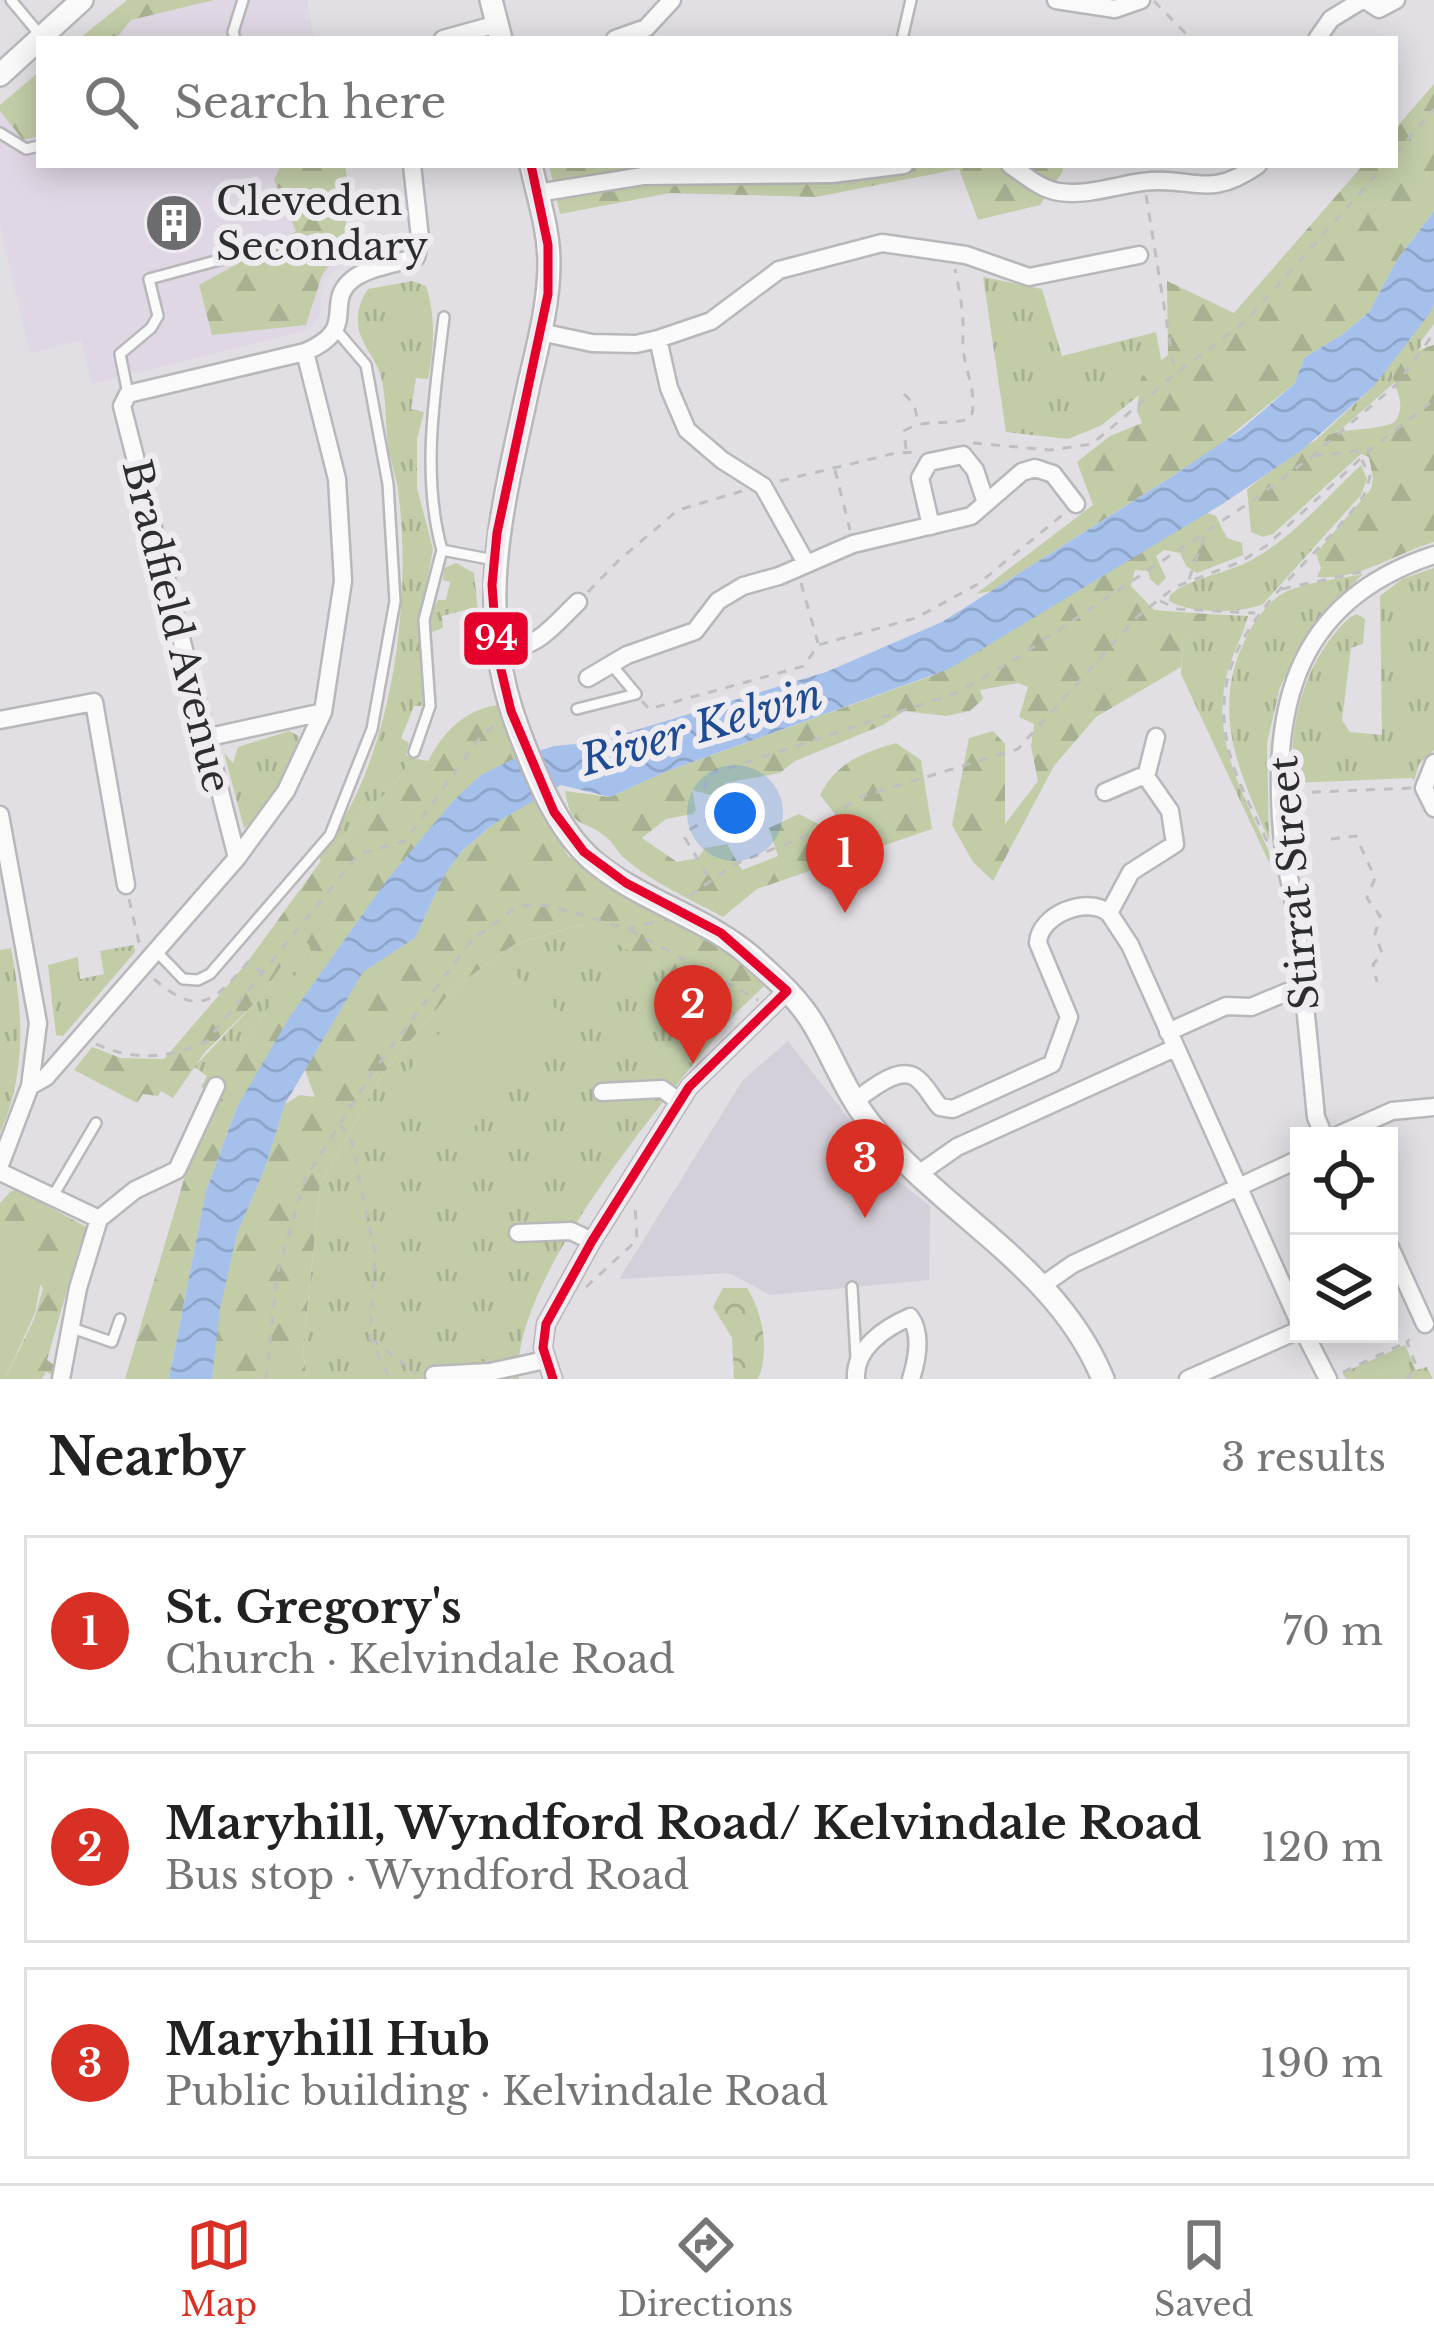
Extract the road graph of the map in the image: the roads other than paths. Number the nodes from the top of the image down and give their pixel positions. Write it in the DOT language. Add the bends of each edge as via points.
graph roads {
  1 [pos="11,0"];
  2 [pos="82,0"];
  3 [pos="243,0"];
  4 [pos="491,0"];
  5 [pos="672,0"];
  6 [pos="911,0"];
  7 [pos="1057,0"];
  8 [pos="1142,0"];
  9 [pos="1363,0"];
  10 [pos="1396,0"];
  11 [pos="499,32"];
  12 [pos="36,36"];
  13 [pos="43,36"];
  14 [pos="234,36"];
  15 [pos="467,36"];
  16 [pos="623,36"];
  17 [pos="903,36"];
  18 [pos="1319,36"];
  19 [pos="36,43"];
  20 [pos="0,75"];
  21 [pos="0,133"];
  22 [pos="36,147"];
  23 [pos="412,168"];
  24 [pos="532,168"];
  25 [pos="880,168"];
  26 [pos="1015,168"];
  27 [pos="1253,168"];
  28 [pos="537,193"];
  29 [pos="1139,255"];
  30 [pos="224,259"];
  31 [pos="444,316"];
  32 [pos="337,331"];
  33 [pos="540,332"];
  34 [pos="658,339"];
  35 [pos="305,352"];
  36 [pos="128,394"];
  37 [pos="986,503"];
  38 [pos="1076,504"];
  39 [pos="931,526"];
  40 [pos="442,550"];
  41 [pos="1434,555"];
  42 [pos="494,560"];
  43 [pos="800,566"];
  44 [pos="578,602"];
  45 [pos="497,653"];
  46 [pos="611,664"];
  47 [pos="588,678"];
  48 [pos="577,709"];
  49 [pos="323,712"];
  50 [pos="0,720"];
  51 [pos="1156,737"];
  52 [pos="205,738"];
  53 [pos="414,752"];
  54 [pos="1434,763"];
  55 [pos="1146,777"];
  56 [pos="1105,792"];
  57 [pos="1434,808"];
  58 [pos="0,815"];
  59 [pos="237,858"];
  60 [pos="5,872"];
  61 [pos="126,885"];
  62 [pos="1108,913"];
  63 [pos="157,952"];
  64 [pos="1304,989"];
  65 [pos="787,991"];
  66 [pos="1172,1040"];
  67 [pos="30,1086"];
  68 [pos="216,1086"];
  69 [pos="602,1092"];
  70 [pos="679,1101"];
  71 [pos="854,1101"];
  72 [pos="1434,1107"];
  73 [pos="96,1123"];
  74 [pos="1320,1127"];
  75 [pos="1356,1127"];
  76 [pos="1290,1163"];
  77 [pos="0,1169"];
  78 [pos="920,1173"];
  79 [pos="1236,1188"];
  80 [pos="52,1197"];
  81 [pos="99,1219"];
  82 [pos="518,1233"];
  83 [pos="592,1241"];
  84 [pos="1398,1284"];
  85 [pos="1043,1286"];
  86 [pos="852,1287"];
  87 [pos="1290,1305"];
  88 [pos="120,1319"];
  89 [pos="1425,1324"];
  90 [pos="71,1328"];
  91 [pos="1290,1334"];
  92 [pos="1309,1343"];
  93 [pos="545,1360"];
  94 [pos="856,1371"];
  95 [pos="434,1375"];
  96 [pos="61,1379"];
  97 [pos="553,1379"];
  98 [pos="910,1379"];
  99 [pos="1102,1379"];
  100 [pos="1188,1379"];
  101 [pos="1328,1379"];
  1 -- 12 [label="lane"];
  2 -- 13 [label="street"];
  3 -- 14 [label="lane"];
  4 -- 11 [label="street"];
  5 -- 16 [label="street" via="646,28"];
  6 -- 17 [label="lane"];
  7 -- 8 [label="street" via="1115,9"];
  9 -- 10 [label="street" via="1379,9"];
  9 -- 18 [label="street"];
  11 -- 15 [label="street"];
  19 -- 20 [label="street"];
  21 -- 22 [label="lane"];
  23 -- 32 [label="street" via="416,257 348,282"];
  24 -- 28 [label="street"];
  25 -- 28 [label="street" via="674,174"];
  26 -- 27 [label="street" via="1054,192 1144,182 1214,186"];
  28 -- 33 [label="street" via="549,266"];
  29 -- 34 [label="street" via="1030,277 951,252 882,243 802,262 763,280 711,321"];
  30 -- 36 [label="lane" via="149,279 158,316 120,354"];
  31 -- 40 [label="lane" via="431,418"];
  32 -- 35 [label="street"];
  32 -- 63 [label="lane" via="366,365 388,484 394,601 372,729 330,835 209,974 184,979"];
  33 -- 34 [label="street" via="592,344"];
  33 -- 42 [label="street"];
  34 -- 43 [label="street" via="688,430 763,485"];
  35 -- 36 [label="street"];
  35 -- 49 [label="street" via="337,479 343,581"];
  36 -- 52 [label="street, Bradfield Avenue" via="122,406"];
  37 -- 38 [label="street" via="1035,468 1053,474"];
  37 -- 39 [label="street" via="971,516"];
  37 -- 39 [label="street" via="963,455 928,461 920,478"];
  39 -- 43 [label="street"];
  40 -- 42 [label="lane"];
  40 -- 53 [label="lane" via="424,620 430,706"];
  41 -- 64 [label="street, Stirrat Street" via="1375,580 1341,608 1296,677 1283,719 1284,854"];
  42 -- 45 [label="street"];
  43 -- 46 [label="street" via="729,592 695,631"];
  44 -- 45 [label="street" via="538,641"];
  45 -- 65 [label="street" via="511,711 554,812 593,860 734,943"];
  46 -- 47 [label="street"];
  46 -- 48 [label="lane" via="636,694"];
  49 -- 52 [label="street"];
  49 -- 59 [label="street" via="286,790"];
  50 -- 61 [label="street" via="94,703"];
  51 -- 55 [label="street"];
  52 -- 59 [label="street, Bradfield Avenue"];
  54 -- 57 [label="street" via="1424,783"];
  55 -- 56 [label="street"];
  55 -- 62 [label="street" via="1169,808 1175,844 1133,870"];
  58 -- 60 [label="street"];
  59 -- 63 [label="street"];
  60 -- 67 [label="street" via="38,1023"];
  62 -- 66 [label="street"];
  62 -- 71 [label="street" via="1083,906 1039,931 1069,1017 1052,1064 952,1109 906,1074"];
  63 -- 67 [label="street"];
  64 -- 66 [label="street" via="1251,1007 1226,1006"];
  64 -- 74 [label="street, Stirrat Street"];
  65 -- 70 [label="street"];
  65 -- 71 [label="street"];
  66 -- 78 [label="street"];
  66 -- 79 [label="street"];
  67 -- 77 [label="street"];
  68 -- 81 [label="street" via="177,1170"];
  69 -- 70 [label="street" via="662,1089"];
  70 -- 83 [label="street"];
  71 -- 78 [label="street"];
  72 -- 75 [label="street" via="1392,1111"];
  73 -- 80 [label="lane"];
  76 -- 79 [label="street"];
  77 -- 80 [label="street"];
  78 -- 85 [label="street"];
  79 -- 85 [label="street" via="1072,1264"];
  79 -- 87 [label="street"];
  80 -- 81 [label="street"];
  81 -- 90 [label="street"];
  82 -- 83 [label="street" via="572,1231"];
  83 -- 93 [label="street" via="543,1332"];
  84 -- 89 [label="street"];
  85 -- 99 [label="street"];
  86 -- 94 [label="lane"];
  88 -- 90 [label="lane" via="112,1342"];
  90 -- 96 [label="street"];
  91 -- 100 [label="street"];
  92 -- 101 [label="street"];
  93 -- 95 [label="street"];
  93 -- 97 [label="street"];
  94 -- 98 [label="street" via="871,1343 910,1317 917,1356"];
}
